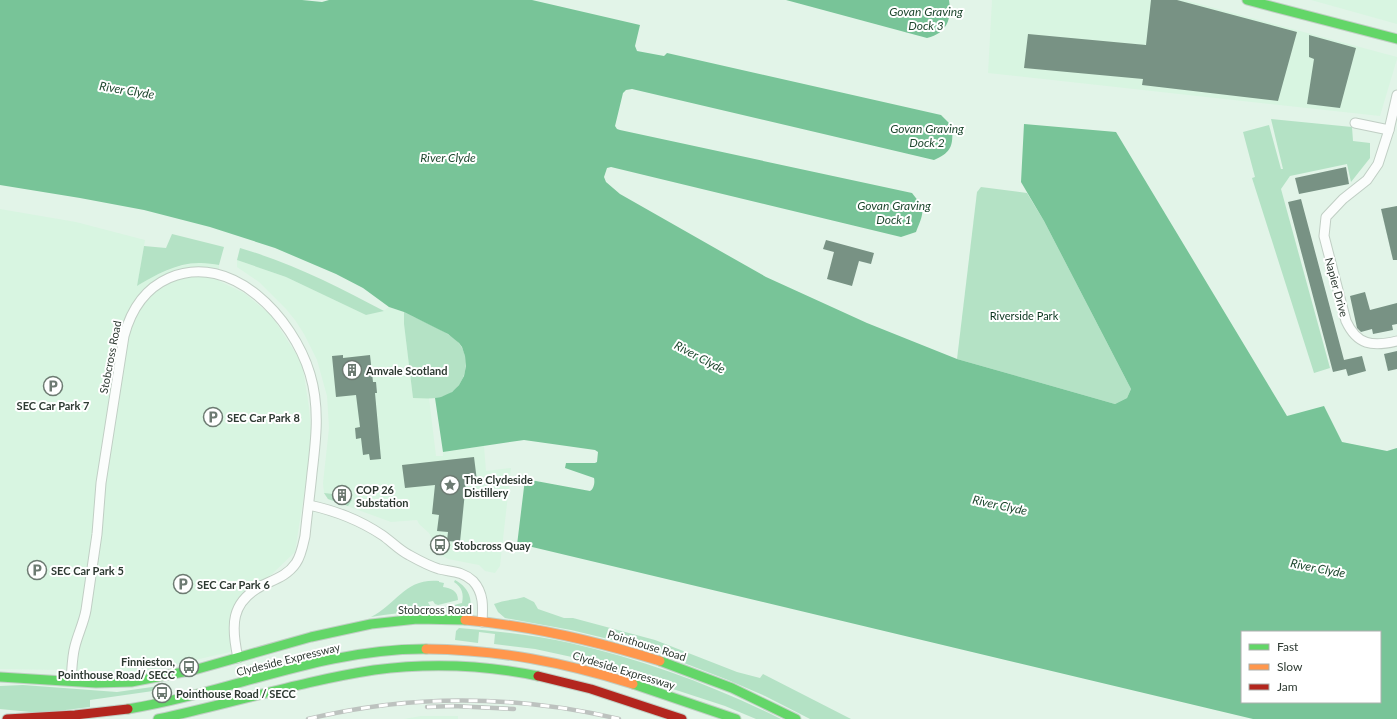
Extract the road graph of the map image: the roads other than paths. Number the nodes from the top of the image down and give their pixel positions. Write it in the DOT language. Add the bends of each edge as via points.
graph roads {
  1 [pos="1247,0"];
  2 [pos="1397,39"];
  3 [pos="1397,95"];
  4 [pos="1355,123"];
  5 [pos="1389,130"];
  6 [pos="1397,341"];
  7 [pos="309,505"];
  8 [pos="482,622"];
  9 [pos="238,658"];
  10 [pos="0,677"];
  11 [pos="71,681"];
  12 [pos="7,719"];
  13 [pos="158,719"];
  14 [pos="682,719"];
  15 [pos="736,719"];
  16 [pos="796,719"];
  1 -- 2 [label="main road"];
  3 -- 5 [label="street, Napier Drive"];
  4 -- 5 [label="street"];
  5 -- 6 [label="street, Napier Drive" via="1378,164 1367,180 1326,217 1324,236 1346,321 1351,331 1358,339 1373,344"];
  7 -- 8 [label="street, Stobcross Road" via="333,511 361,523 382,535 407,555 470,579 478,588 483,601"];
  7 -- 9 [label="street, Stobcross Road" via="305,536 296,563 280,578 244,598 238,608 234,619 234,643"];
  7 -- 11 [label="street, Stobcross Road" via="316,438 316,405 310,374 287,329 265,302 251,290 221,275 210,272 187,273 177,275 154,287 134,309 124,336 101,483 97,534 85,617 75,646"];
  8 -- 9 [label="main road, Stobcross Road" via="425,619 362,625"];
  8 -- 16 [label="main road, Pointhouse Road" via="558,634 646,656 705,677"];
  9 -- 11 [label="main road, Stobcross Road" via="165,676 123,683"];
  10 -- 11 [label="main road, Stobcross Road"];
  12 -- 15 [label="main road, Clydeside Expressway" via="133,708 178,699 327,660 424,649 483,650 550,660"];
  13 -- 14 [label="main road" via="351,673 391,668 463,666 554,680"];
}
